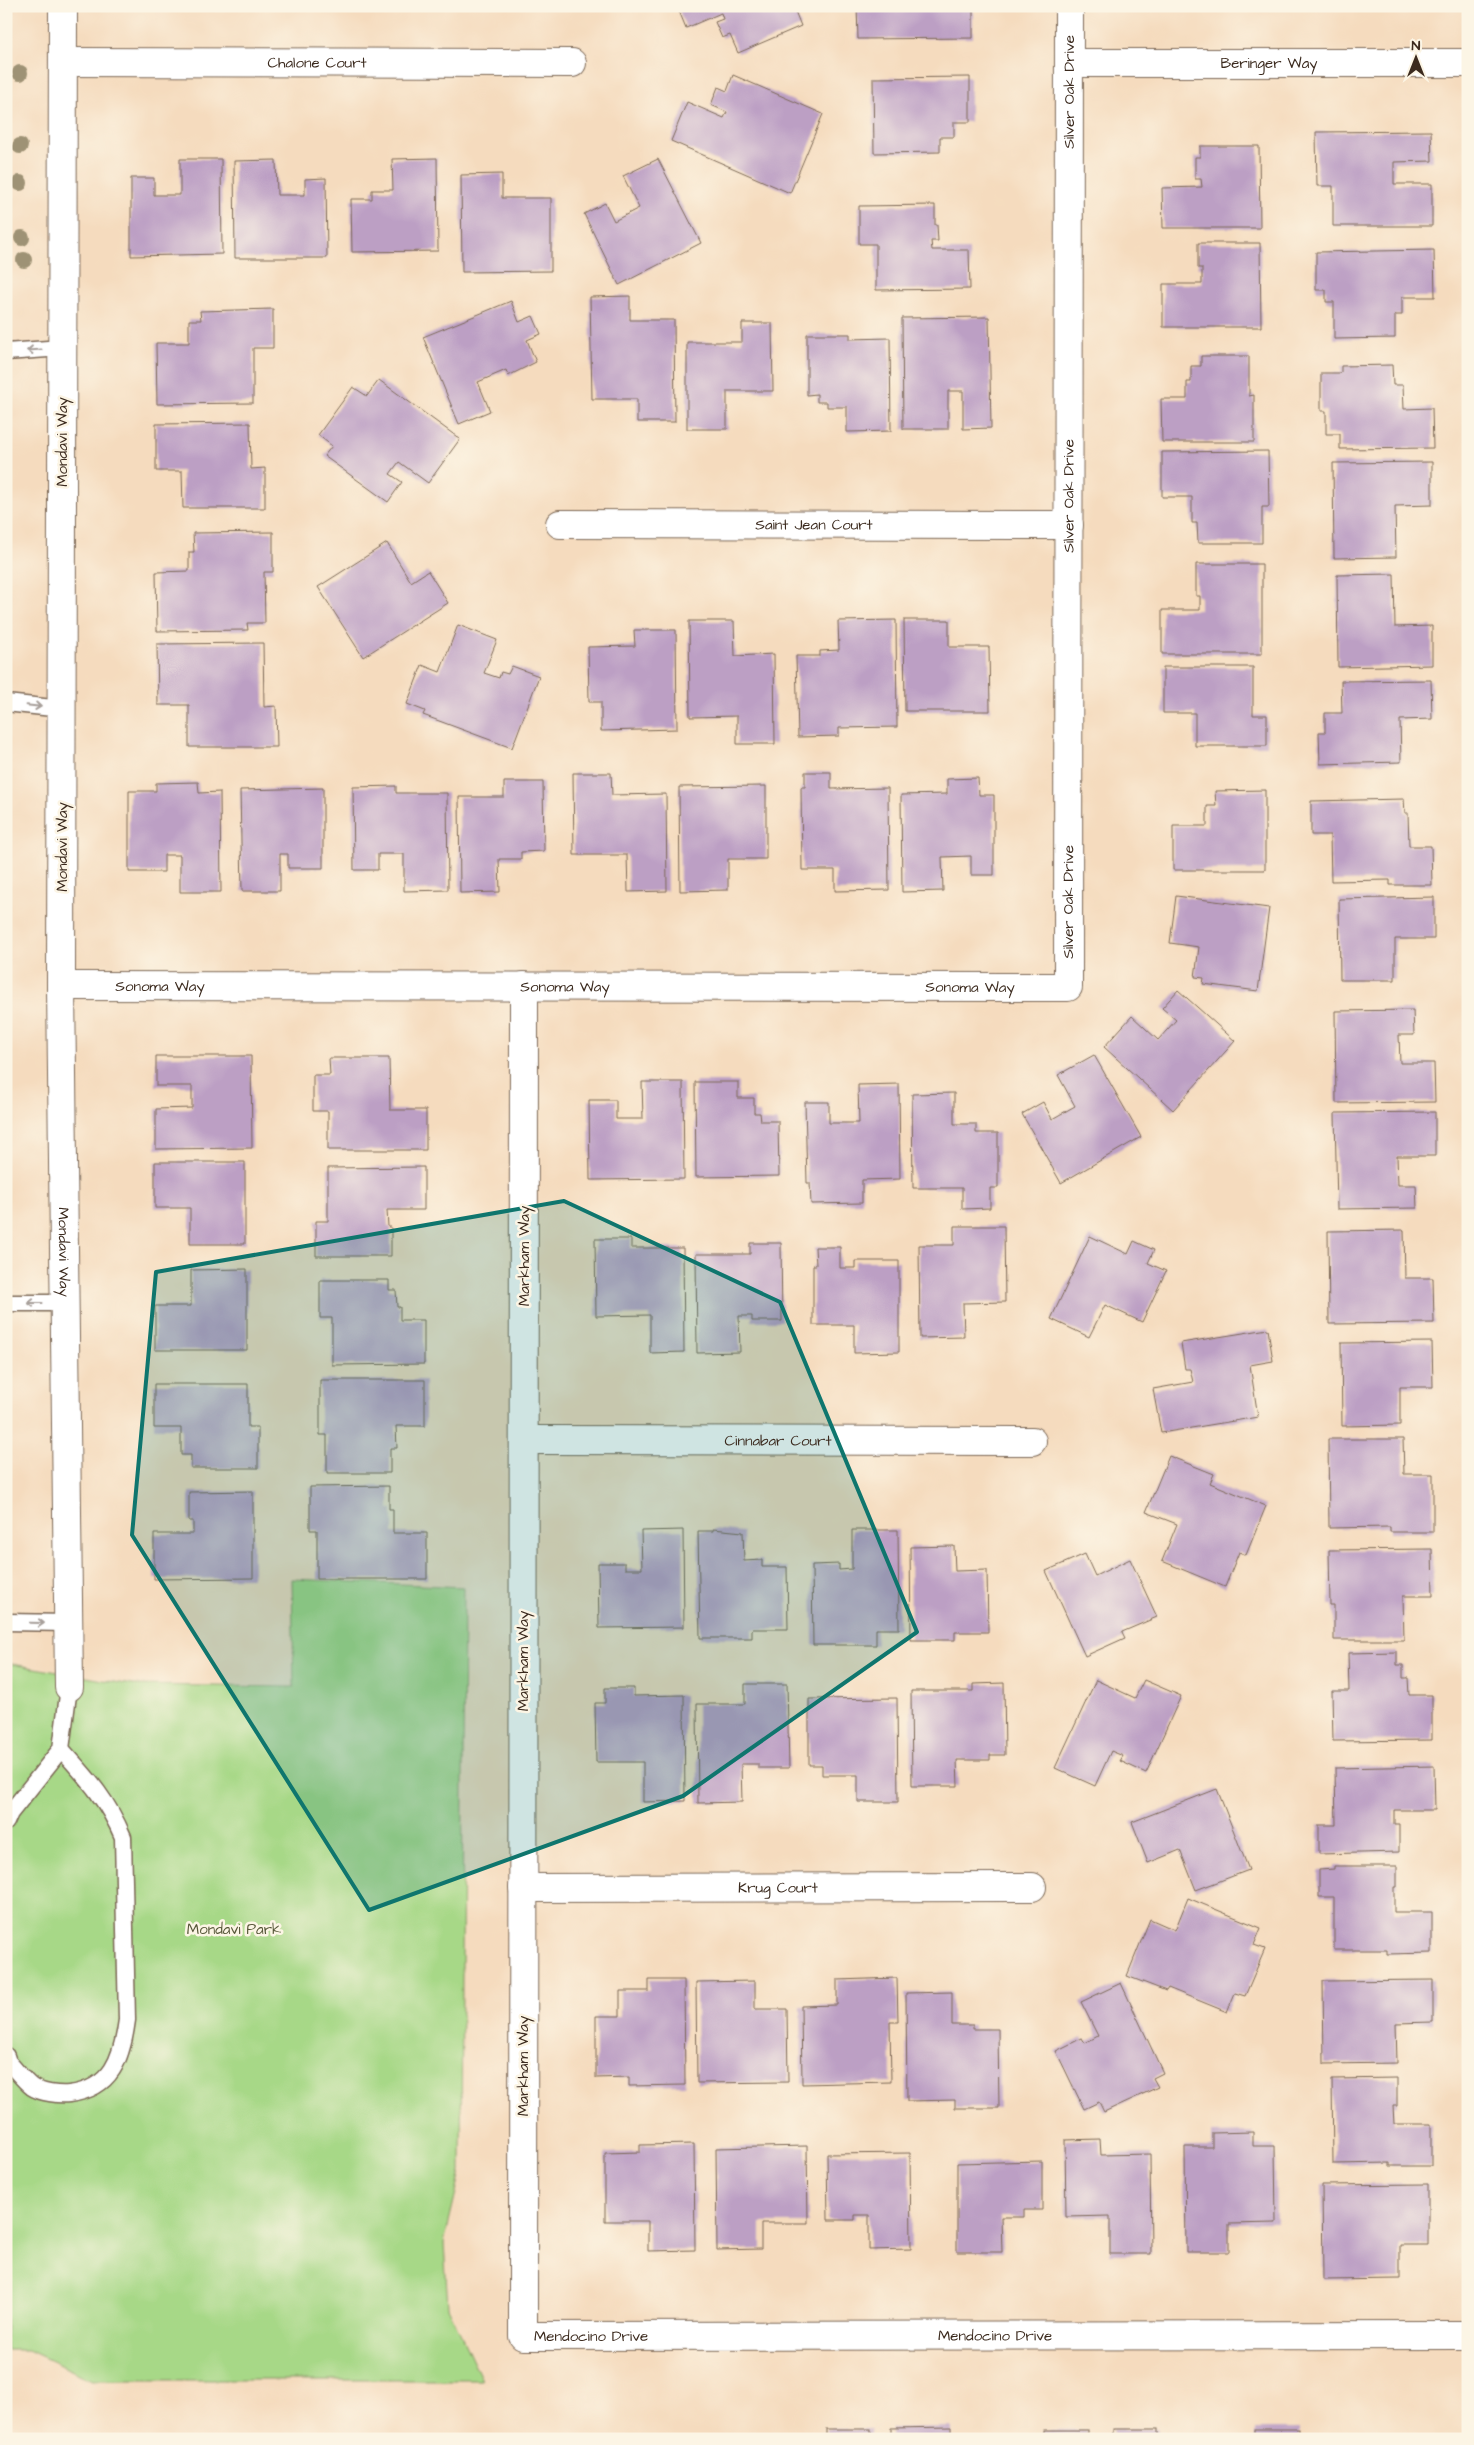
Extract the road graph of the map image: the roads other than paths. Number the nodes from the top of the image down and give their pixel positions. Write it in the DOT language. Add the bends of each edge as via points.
graph roads {
  1 [pos="63,6"];
  2 [pos="1069,6"];
  3 [pos="62,62"];
  4 [pos="572,63"];
  5 [pos="1069,63"];
  6 [pos="1468,64"];
  7 [pos="62,348"];
  8 [pos="6,352"];
  9 [pos="560,524"];
  10 [pos="1069,525"];
  11 [pos="6,703"];
  12 [pos="62,709"];
  13 [pos="62,986"];
  14 [pos="524,986"];
  15 [pos="1068,987"];
  16 [pos="6,1303"];
  17 [pos="65,1303"];
  18 [pos="524,1440"];
  19 [pos="1032,1441"];
  20 [pos="6,1622"];
  21 [pos="68,1623"];
  22 [pos="69,1687"];
  23 [pos="61,1749"];
  24 [pos="6,1822"];
  25 [pos="1032,1887"];
  26 [pos="523,1888"];
  27 [pos="6,2056"];
  28 [pos="1468,2335"];
  29 [pos="523,2336"];
  1 -- 3 [label="street, Mondavi Way"];
  2 -- 5 [label="street, Silver Oak Drive"];
  3 -- 4 [label="street, Chalone Court"];
  3 -- 7 [label="street, Mondavi Way"];
  5 -- 6 [label="street, Beringer Way"];
  5 -- 10 [label="street, Silver Oak Drive"];
  7 -- 8 [label="lane, one-way"];
  7 -- 12 [label="street, Mondavi Way"];
  9 -- 10 [label="street, Saint Jean Court"];
  10 -- 15 [label="street, Silver Oak Drive"];
  11 -- 12 [label="lane, one-way"];
  12 -- 13 [label="street, Mondavi Way"];
  13 -- 14 [label="street, Sonoma Way"];
  13 -- 17 [label="street, Mondavi Way"];
  14 -- 15 [label="street, Sonoma Way"];
  14 -- 18 [label="street, Markham Way"];
  17 -- 16 [label="lane, one-way"];
  17 -- 21 [label="street, Mondavi Way"];
  18 -- 19 [label="street, Cinnabar Court"];
  18 -- 26 [label="street, Markham Way"];
  20 -- 21 [label="lane, one-way"];
  21 -- 22 [label="street, Mondavi Way"];
  22 -- 23 [label="lane"];
  23 -- 24 [label="lane"];
  23 -- 27 [label="lane" via="100,1793 123,1837 127,2020 123,2049 106,2079 86,2092 60,2095 33,2088"];
  25 -- 26 [label="street, Krug Court"];
  26 -- 29 [label="street, Markham Way"];
  28 -- 29 [label="street, Mendocino Drive"];
}
